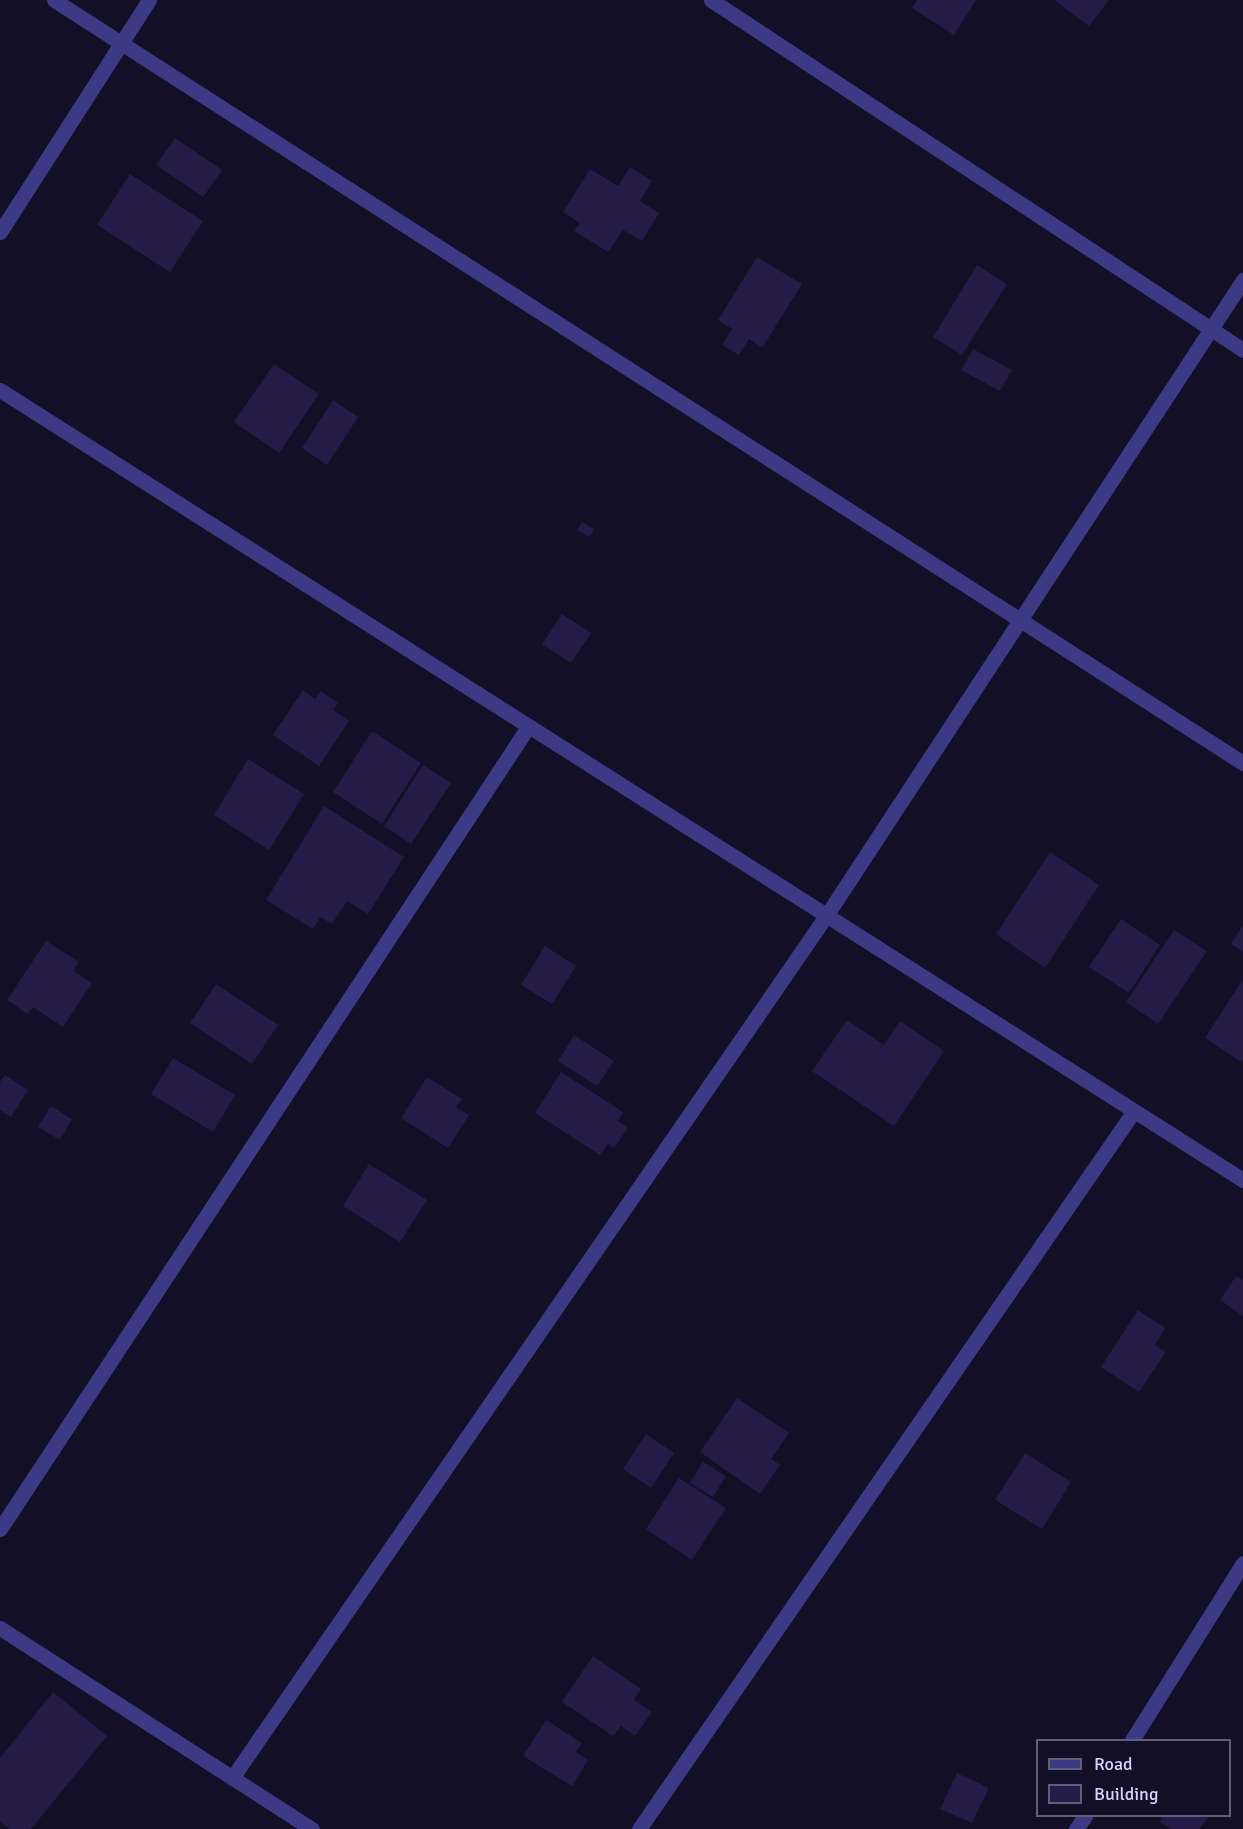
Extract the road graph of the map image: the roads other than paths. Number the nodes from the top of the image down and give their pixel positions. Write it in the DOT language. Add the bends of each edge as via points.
graph roads {
  1 [pos="54,0"];
  2 [pos="148,0"];
  3 [pos="711,0"];
  4 [pos="122,44"];
  5 [pos="0,232"];
  6 [pos="1243,280"];
  7 [pos="1212,330"];
  8 [pos="1243,350"];
  9 [pos="0,390"];
  10 [pos="1018,620"];
  11 [pos="528,727"];
  12 [pos="1243,763"];
  13 [pos="826,916"];
  14 [pos="1134,1111"];
  15 [pos="1243,1180"];
  16 [pos="0,1529"];
  17 [pos="1243,1563"];
  18 [pos="0,1629"];
  19 [pos="1133,1739"];
  20 [pos="232,1778"];
  21 [pos="312,1829"];
  22 [pos="639,1829"];
  1 -- 4 [label="street"];
  2 -- 4 [label="street"];
  3 -- 7 [label="street"];
  4 -- 5 [label="street"];
  4 -- 10 [label="street"];
  6 -- 7 [label="street"];
  7 -- 8 [label="street"];
  7 -- 10 [label="street"];
  9 -- 11 [label="street"];
  10 -- 12 [label="street"];
  10 -- 13 [label="street"];
  11 -- 13 [label="street"];
  11 -- 16 [label="street"];
  13 -- 14 [label="street"];
  13 -- 20 [label="street"];
  14 -- 15 [label="street"];
  14 -- 22 [label="street"];
  17 -- 19 [label="street"];
  18 -- 20 [label="street"];
  20 -- 21 [label="street"];
}
